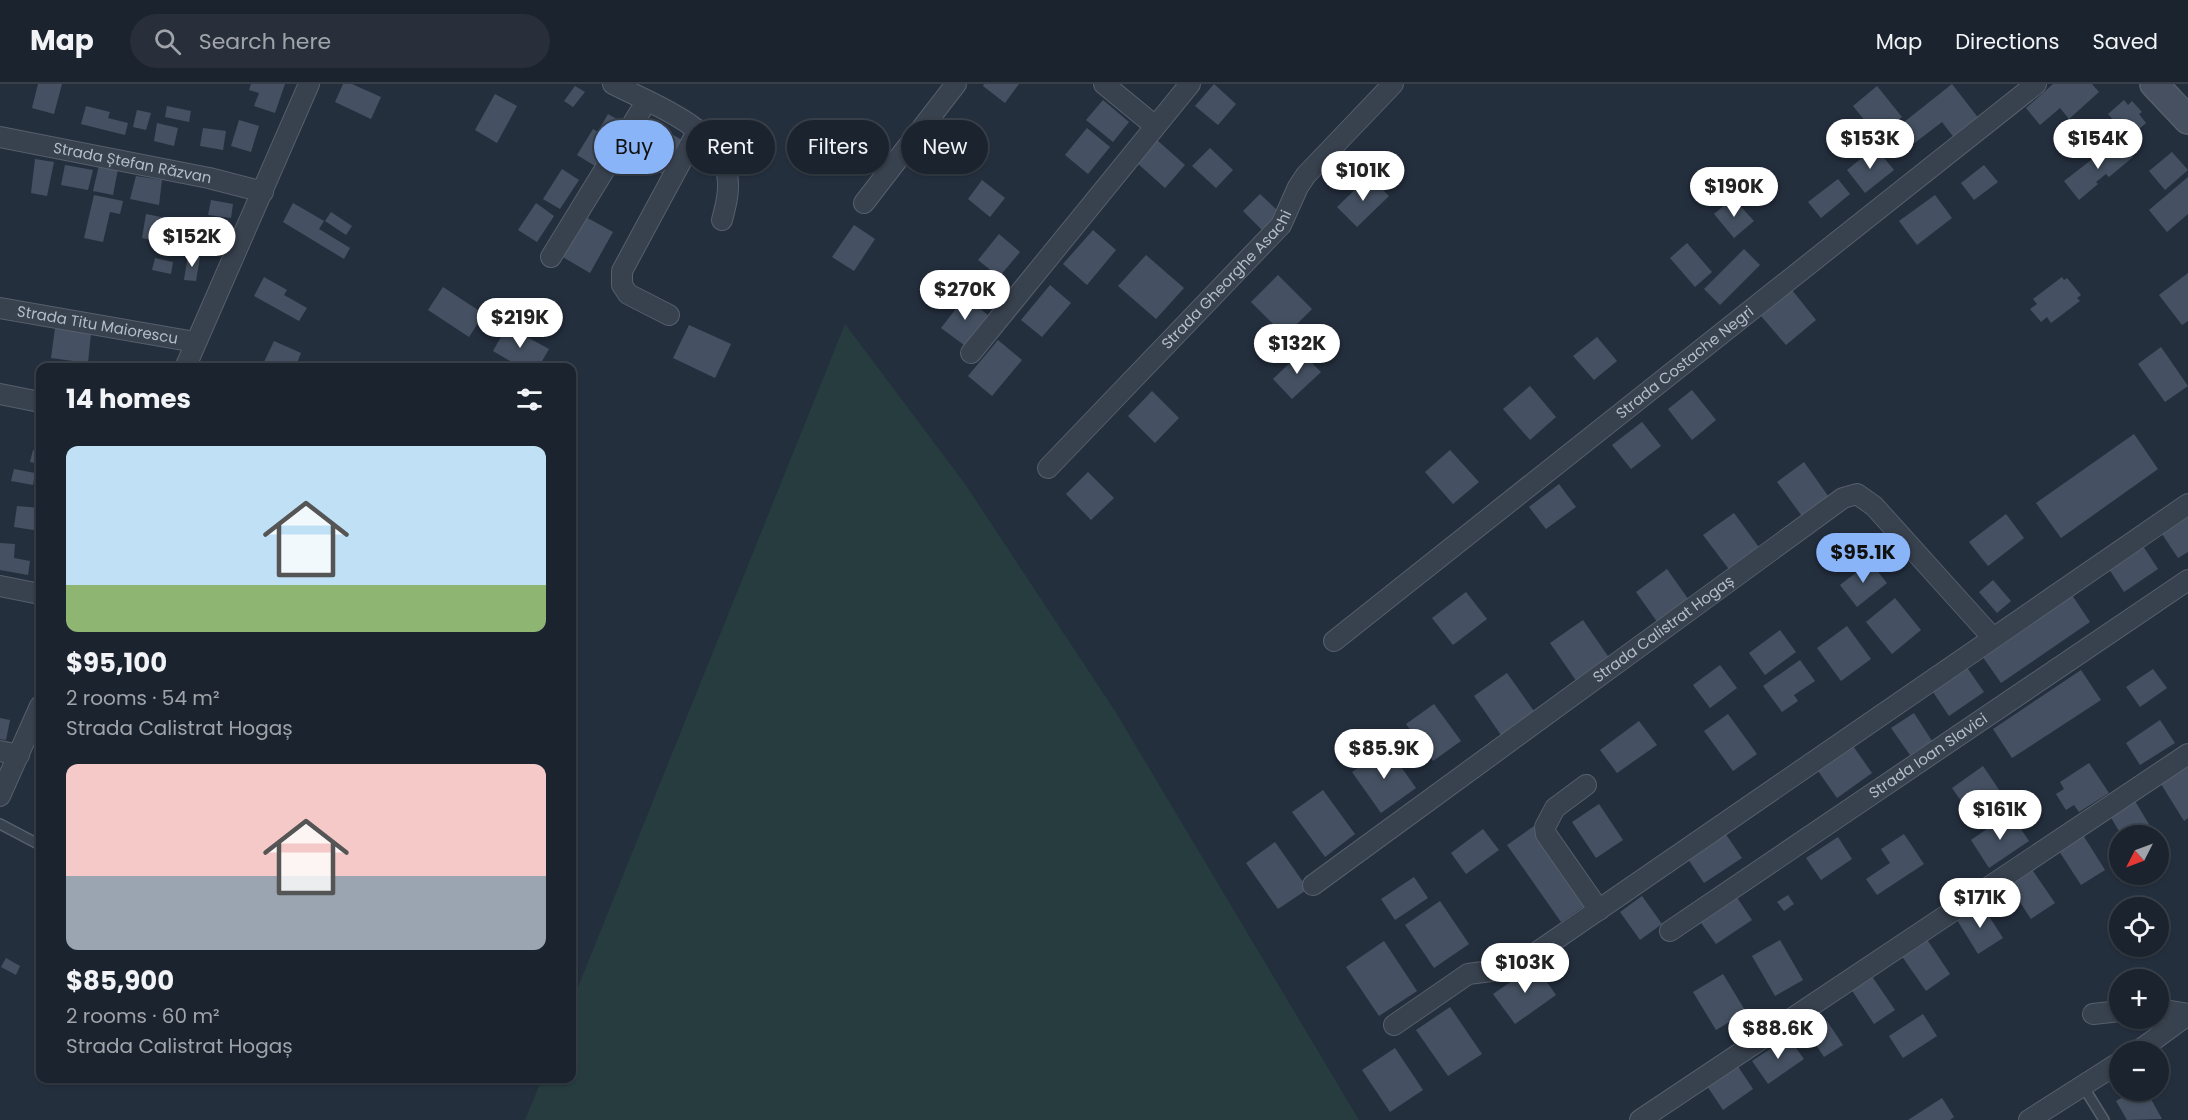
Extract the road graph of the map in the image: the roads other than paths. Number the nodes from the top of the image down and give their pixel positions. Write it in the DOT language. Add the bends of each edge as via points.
graph roads {
  1 [pos="309,84"];
  2 [pos="613,84"];
  3 [pos="956,84"];
  4 [pos="1104,84"];
  5 [pos="1190,84"];
  6 [pos="1394,84"];
  7 [pos="2037,84"];
  8 [pos="646,102"];
  9 [pos="686,124"];
  10 [pos="1155,126"];
  11 [pos="0,137"];
  12 [pos="686,152"];
  13 [pos="726,174"];
  14 [pos="263,192"];
  15 [pos="864,203"];
  16 [pos="722,220"];
  17 [pos="551,257"];
  18 [pos="0,308"];
  19 [pos="669,315"];
  20 [pos="195,342"];
  21 [pos="971,353"];
  22 [pos="186,363"];
  23 [pos="0,394"];
  24 [pos="36,401"];
  25 [pos="1048,468"];
  26 [pos="2188,504"];
  27 [pos="2188,580"];
  28 [pos="0,586"];
  29 [pos="36,593"];
  30 [pos="1992,638"];
  31 [pos="1334,641"];
  32 [pos="36,712"];
  33 [pos="10,753"];
  34 [pos="2188,754"];
  35 [pos="1586,785"];
  36 [pos="0,796"];
  37 [pos="0,825"];
  38 [pos="36,842"];
  39 [pos="1313,885"];
  40 [pos="1599,910"];
  41 [pos="1670,931"];
  42 [pos="2169,1011"];
  43 [pos="2109,1012"];
  44 [pos="2093,1014"];
  45 [pos="2188,1015"];
  46 [pos="1394,1025"];
  47 [pos="2152,1041"];
  48 [pos="2109,1069"];
  49 [pos="2083,1086"];
  50 [pos="1640,1120"];
  51 [pos="2029,1120"];
  52 [pos="2104,1120"];
  1 -- 14 [label="street"];
  2 -- 8 [label="street"];
  3 -- 15 [label="street"];
  4 -- 10 [label="street"];
  5 -- 10 [label="street"];
  6 -- 25 [label="street, Strada Gheorghe Asachi" via="1306,176 1281,225"];
  7 -- 31 [label="street, Strada Costache Negri"];
  8 -- 9 [label="street"];
  8 -- 17 [label="street"];
  10 -- 21 [label="street"];
  11 -- 14 [label="street, Strada Ștefan Răzvan"];
  12 -- 19 [label="street" via="622,271 622,285 628,294"];
  13 -- 16 [label="street" via="728,194"];
  14 -- 20 [label="street"];
  18 -- 20 [label="street, Strada Titu Maiorescu"];
  20 -- 22 [label="street"];
  23 -- 24 [label="street"];
  26 -- 30 [label="street"];
  27 -- 41 [label="street, Strada Ioan Slavici"];
  28 -- 29 [label="street"];
  30 -- 39 [label="street, Strada Calistrat Hogaș" via="1874,506 1857,494 1843,498"];
  30 -- 40 [label="street"];
  32 -- 33 [label="street"];
  33 -- 36 [label="street"];
  34 -- 50 [label="street"];
  35 -- 40 [label="street" via="1555,808 1545,827"];
  37 -- 38 [label="lane"];
  40 -- 46 [label="street" via="1514,968 1468,974"];
  42 -- 45 [label="street"];
  43 -- 44 [label="street"];
  45 -- 47 [label="street"];
  48 -- 49 [label="street"];
  49 -- 51 [label="street"];
  49 -- 52 [label="lane"];
}
